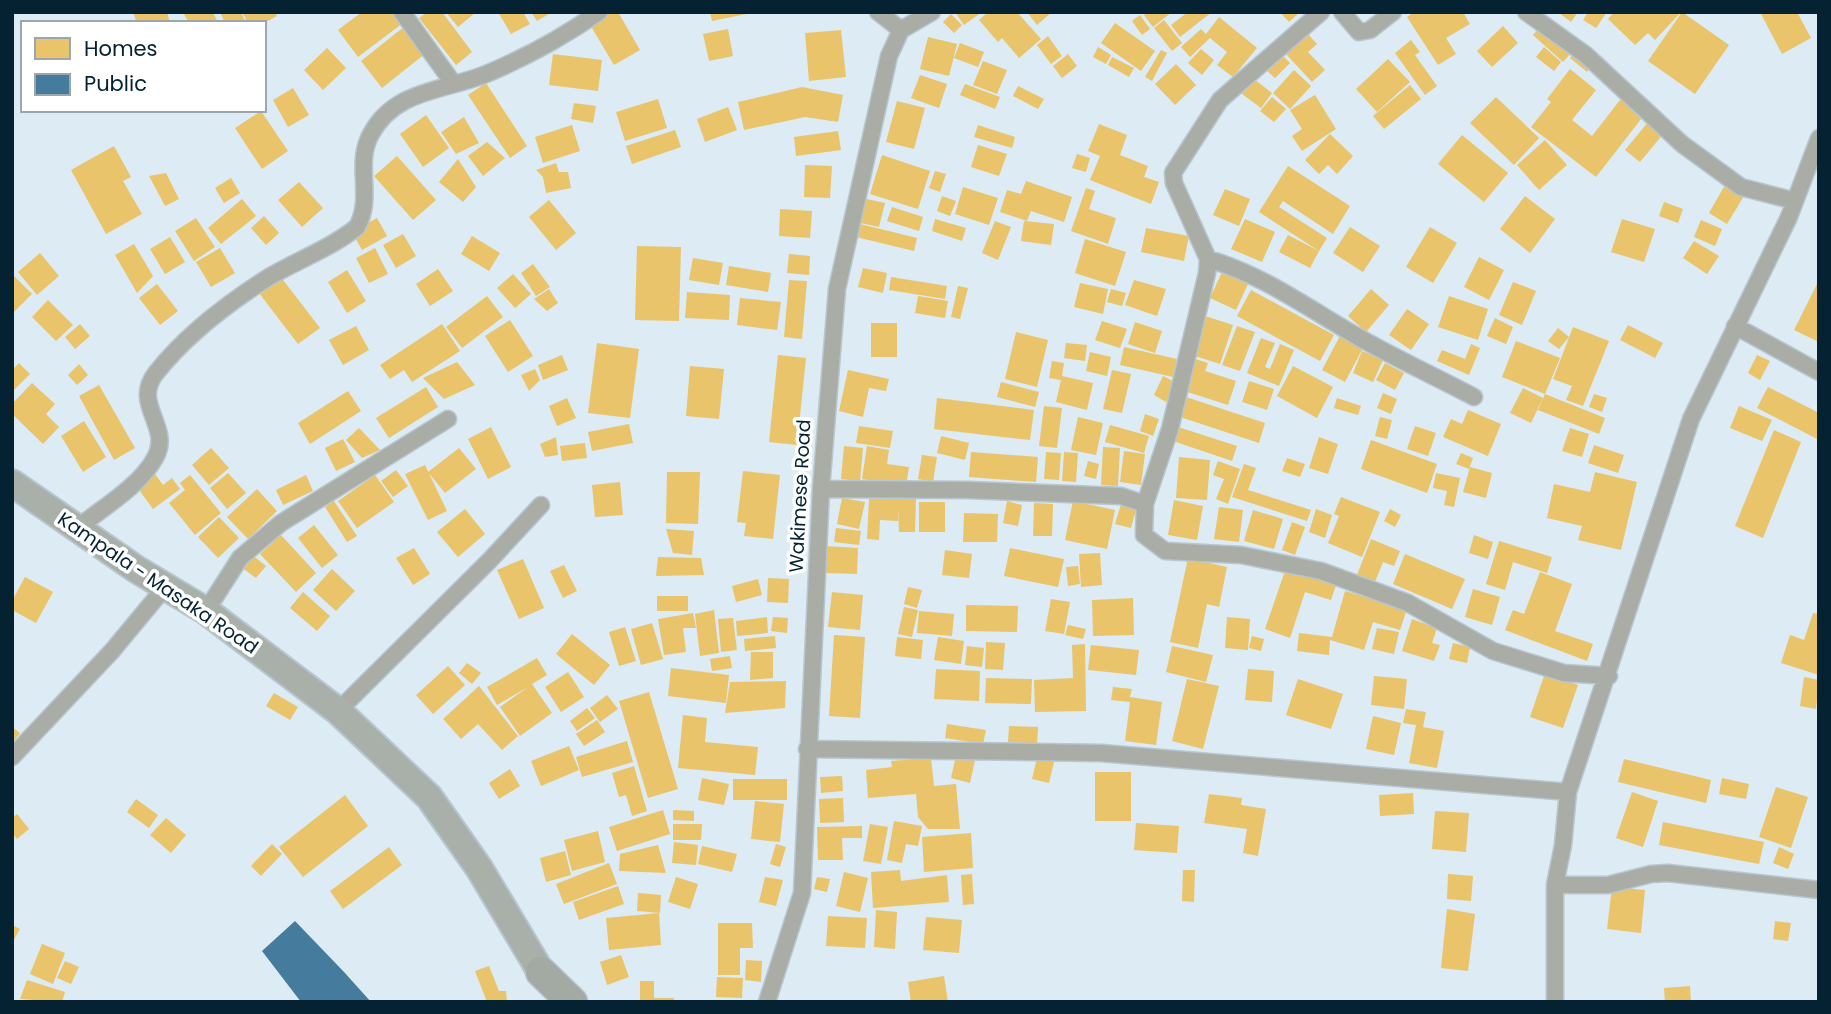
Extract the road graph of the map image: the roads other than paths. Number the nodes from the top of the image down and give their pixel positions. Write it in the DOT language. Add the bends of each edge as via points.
graph roads {
  1 [pos="402,12"];
  2 [pos="599,12"];
  3 [pos="877,12"];
  4 [pos="932,12"];
  5 [pos="1321,12"];
  6 [pos="1342,12"];
  7 [pos="1393,12"];
  8 [pos="1526,12"];
  9 [pos="901,30"];
  10 [pos="453,83"];
  11 [pos="1819,138"];
  12 [pos="1795,201"];
  13 [pos="1208,259"];
  14 [pos="1735,326"];
  15 [pos="1819,372"];
  16 [pos="1474,397"];
  17 [pos="448,419"];
  18 [pos="12,483"];
  19 [pos="821,489"];
  20 [pos="541,505"];
  21 [pos="1145,505"];
  22 [pos="76,529"];
  23 [pos="166,586"];
  24 [pos="206,611"];
  25 [pos="1609,676"];
  26 [pos="338,711"];
  27 [pos="807,749"];
  28 [pos="12,757"];
  29 [pos="1568,792"];
  30 [pos="1555,885"];
  31 [pos="1819,890"];
  32 [pos="541,972"];
  33 [pos="546,1002"];
  34 [pos="572,1002"];
  35 [pos="767,1002"];
  36 [pos="1555,1002"];
  1 -- 10 [label="street"];
  2 -- 10 [label="street" via="557,41 484,75"];
  3 -- 9 [label="street"];
  4 -- 9 [label="street"];
  5 -- 13 [label="street" via="1220,100 1173,173"];
  6 -- 7 [label="street" via="1359,32 1370,30"];
  8 -- 12 [label="street" via="1586,55 1682,144 1741,187"];
  9 -- 19 [label="street, Wakimese Road" via="889,56 837,289"];
  10 -- 22 [label="street" via="396,105 371,132 362,156 364,215 357,227 210,318 157,372 146,395 160,437 156,458 138,479"];
  11 -- 12 [label="street"];
  12 -- 14 [label="street"];
  13 -- 16 [label="street" via="1260,279"];
  13 -- 21 [label="street" via="1193,339"];
  14 -- 15 [label="street"];
  14 -- 25 [label="street" via="1691,419"];
  17 -- 24 [label="street" via="281,523 240,558"];
  18 -- 22 [label="main road, Kampala - Masaka Road"];
  19 -- 21 [label="street" via="1121,496"];
  19 -- 27 [label="street, Wakimese Road"];
  20 -- 26 [label="street"];
  21 -- 25 [label="street" via="1144,535 1165,551 1241,555 1321,571 1408,603 1493,652 1564,673"];
  22 -- 23 [label="main road, Kampala - Masaka Road"];
  23 -- 24 [label="main road, Kampala - Masaka Road"];
  23 -- 28 [label="street"];
  24 -- 26 [label="main road, Kampala - Masaka Road"];
  25 -- 29 [label="street"];
  26 -- 32 [label="main road, Kampala - Masaka Road" via="429,797 479,868"];
  27 -- 29 [label="street" via="1101,753"];
  27 -- 35 [label="street, Wakimese Road" via="802,893"];
  29 -- 30 [label="street"];
  30 -- 31 [label="street" via="1608,885 1668,873"];
  30 -- 36 [label="street"];
  32 -- 33 [label="highway, Kampala - Masaka Road"];
  32 -- 34 [label="highway, Kampala - Masaka Road"];
}
